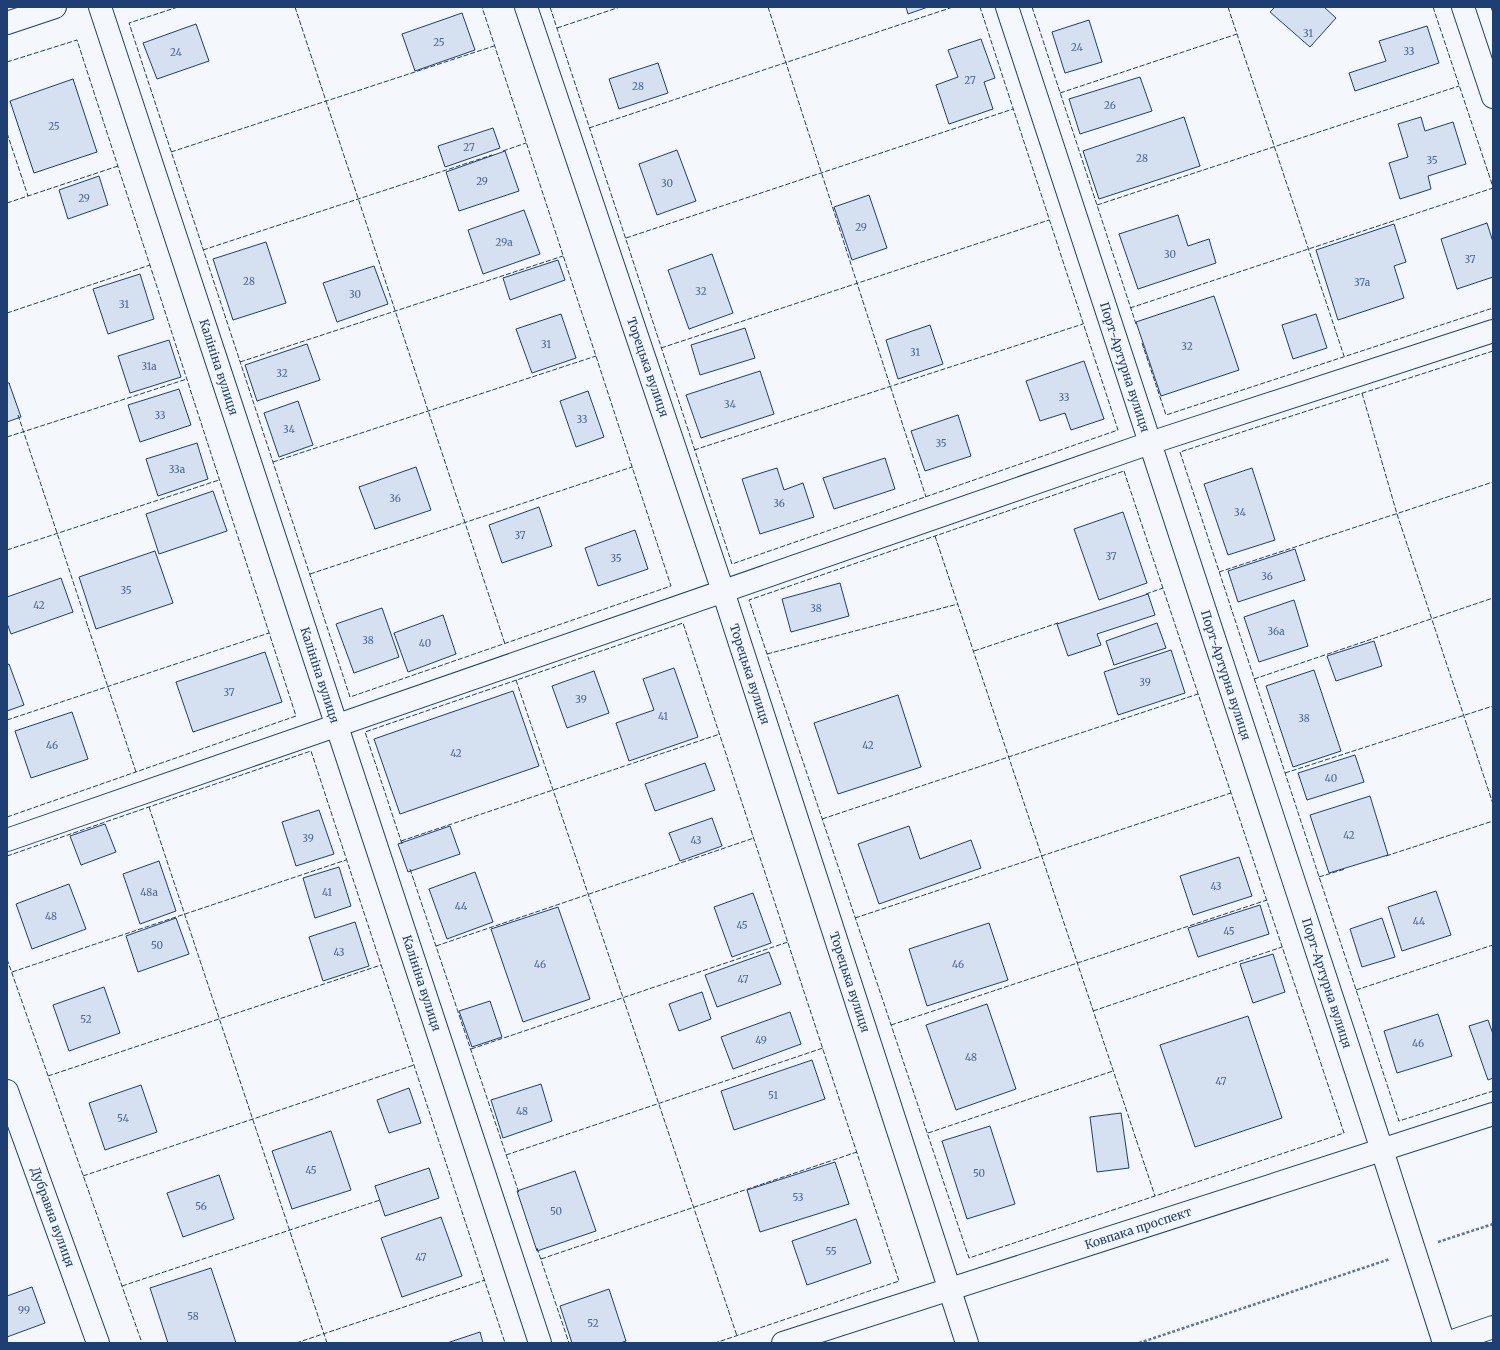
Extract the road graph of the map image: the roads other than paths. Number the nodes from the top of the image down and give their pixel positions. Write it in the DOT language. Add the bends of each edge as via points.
graph roads {
  1 [pos="55,7"];
  2 [pos="100,7"];
  3 [pos="526,7"];
  4 [pos="1007,7"];
  5 [pos="1462,7"];
  6 [pos="7,23"];
  7 [pos="1493,97"];
  8 [pos="1493,331"];
  9 [pos="1150,443"];
  10 [pos="723,591"];
  11 [pos="337,726"];
  12 [pos="7,840"];
  13 [pos="7,1092"];
  14 [pos="1493,1114"];
  15 [pos="1382,1150"];
  16 [pos="949,1289"];
  17 [pos="1493,1327"];
  18 [pos="98,1343"];
  19 [pos="540,1343"];
  20 [pos="784,1343"];
  21 [pos="967,1343"];
  22 [pos="1445,1343"];
  1 -- 6 [label="street"];
  2 -- 11 [label="street, Калініна вулиця"];
  3 -- 10 [label="street, Торецька вулиця"];
  4 -- 9 [label="street, Порт-Артурна вулиця"];
  5 -- 7 [label="street"];
  8 -- 9 [label="street"];
  9 -- 10 [label="street"];
  9 -- 15 [label="street, Порт-Артурна вулиця"];
  10 -- 11 [label="street"];
  10 -- 16 [label="street, Торецька вулиця"];
  11 -- 12 [label="street"];
  11 -- 19 [label="street, Калініна вулиця"];
  13 -- 18 [label="street, Дубравна вулиця"];
  14 -- 15 [label="street, Ковпака проспект"];
  15 -- 16 [label="street, Ковпака проспект"];
  15 -- 22 [label="street, Порт-Артурна вулиця"];
  16 -- 20 [label="street, Ковпака проспект"];
  16 -- 21 [label="street, Торецька вулиця"];
  17 -- 22 [label="street"];
}
